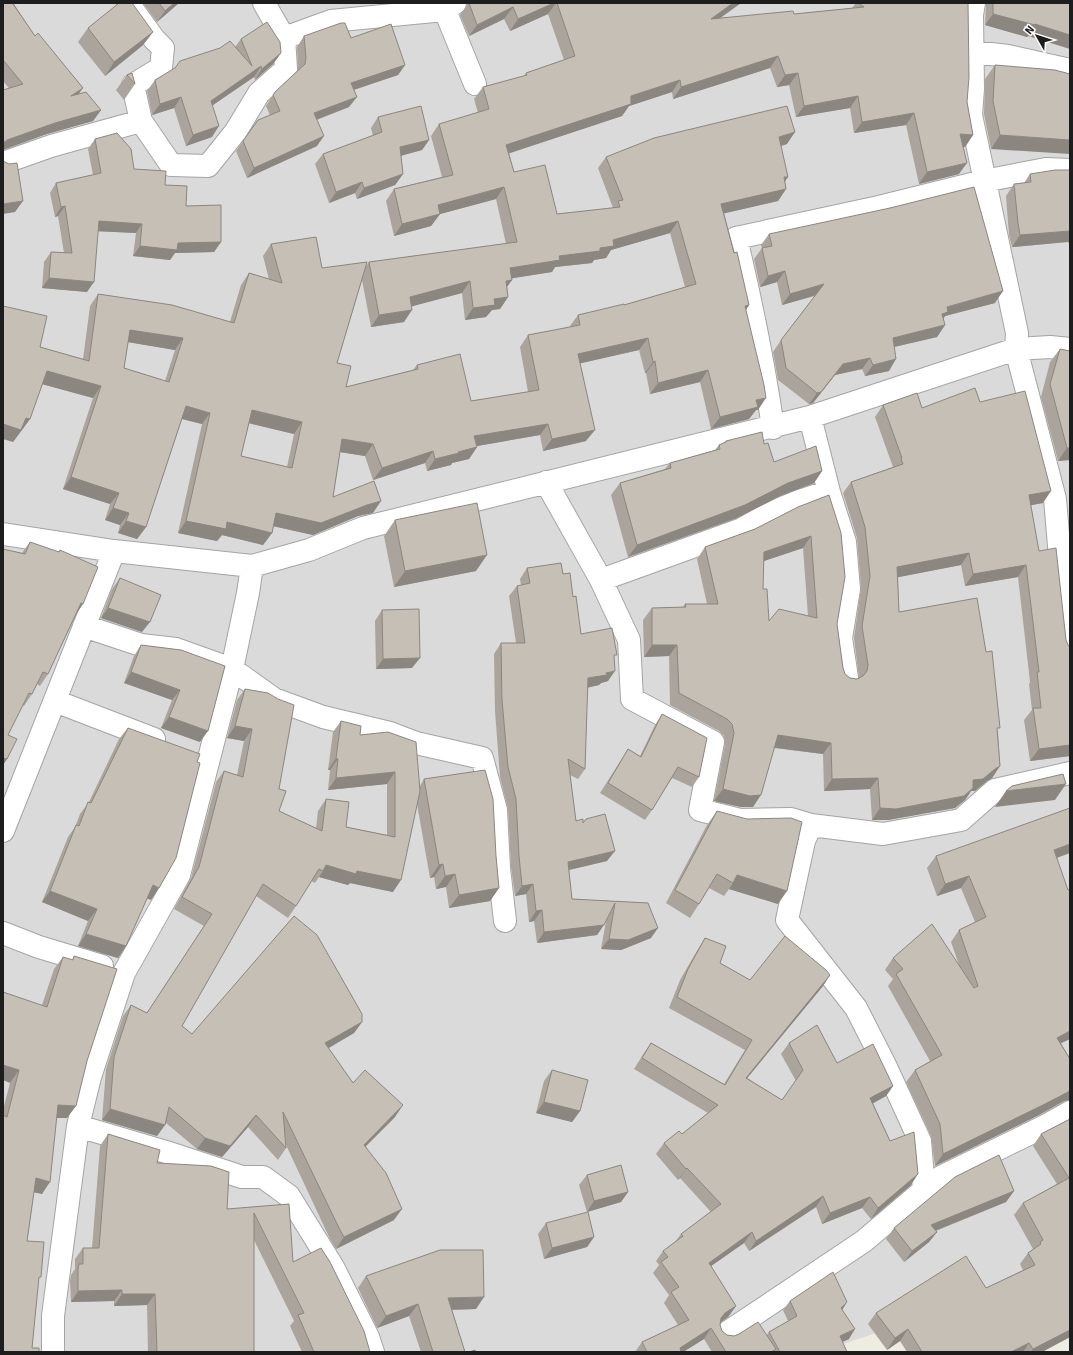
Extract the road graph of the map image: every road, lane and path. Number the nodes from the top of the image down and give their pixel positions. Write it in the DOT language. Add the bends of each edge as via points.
graph roads {
  1 [pos="128,3"];
  2 [pos="264,3"];
  3 [pos="974,3"];
  4 [pos="447,5"];
  5 [pos="284,38"];
  6 [pos="972,52"];
  7 [pos="1070,70"];
  8 [pos="475,84"];
  9 [pos="141,121"];
  10 [pos="3,162"];
  11 [pos="1070,170"];
  12 [pos="984,181"];
  13 [pos="1016,349"];
  14 [pos="1070,349"];
  15 [pos="810,418"];
  16 [pos="773,428"];
  17 [pos="546,482"];
  18 [pos="829,492"];
  19 [pos="1062,500"];
  20 [pos="3,534"];
  21 [pos="114,551"];
  22 [pos="252,566"];
  23 [pos="601,580"];
  24 [pos="84,626"];
  25 [pos="1070,650"];
  26 [pos="232,669"];
  27 [pos="846,678"];
  28 [pos="55,701"];
  29 [pos="171,745"];
  30 [pos="1070,773"];
  31 [pos="810,825"];
  32 [pos="3,831"];
  33 [pos="505,921"];
  34 [pos="3,933"];
  35 [pos="124,973"];
  36 [pos="1070,1112"];
  37 [pos="78,1126"];
  38 [pos="924,1190"];
  39 [pos="725,1334"];
  40 [pos="53,1352"];
  41 [pos="373,1352"];
  1 -- 9 [label="street" via="163,48 161,68 133,85"];
  2 -- 5 [label="street"];
  3 -- 6 [label="street"];
  4 -- 5 [label="street" via="331,21"];
  4 -- 8 [label="street"];
  5 -- 9 [label="street" via="286,68 259,93 236,131 208,166 171,165"];
  6 -- 7 [label="street" via="1008,56"];
  6 -- 12 [label="street" via="971,115"];
  9 -- 10 [label="street"];
  11 -- 12 [label="street" via="1046,169"];
  12 -- 13 [label="street" via="1017,333"];
  12 -- 16 [label="street" via="736,238"];
  13 -- 14 [label="street"];
  13 -- 15 [label="street"];
  13 -- 19 [label="street"];
  15 -- 16 [label="street"];
  15 -- 18 [label="street"];
  16 -- 17 [label="street"];
  17 -- 22 [label="street" via="363,528 309,550"];
  17 -- 23 [label="street"];
  18 -- 23 [label="street" via="760,518 742,529"];
  18 -- 27 [label="street" via="845,542 849,588 841,638"];
  19 -- 25 [label="street" via="1062,581"];
  20 -- 21 [label="street"];
  21 -- 22 [label="street"];
  21 -- 24 [label="street"];
  22 -- 26 [label="street"];
  23 -- 31 [label="street" via="630,640 632,699 713,742 700,810 740,820 791,819"];
  24 -- 26 [label="street" via="141,645 176,649"];
  24 -- 28 [label="street"];
  26 -- 33 [label="street" via="274,699 323,717 482,758 496,810"];
  26 -- 35 [label="street" via="200,755 178,875"];
  28 -- 29 [label="street"];
  28 -- 32 [label="street"];
  30 -- 31 [label="street" via="995,790 960,820 883,834"];
  31 -- 38 [label="street" via="804,841 788,920 856,1008 886,1067 920,1141"];
  34 -- 35 [label="street"];
  35 -- 37 [label="street" via="90,1077"];
  36 -- 38 [label="street" via="941,1177"];
  37 -- 40 [label="street" via="53,1316"];
  37 -- 41 [label="street" via="242,1177 263,1177 289,1196 333,1267"];
  38 -- 39 [label="street" via="864,1240"];
}
